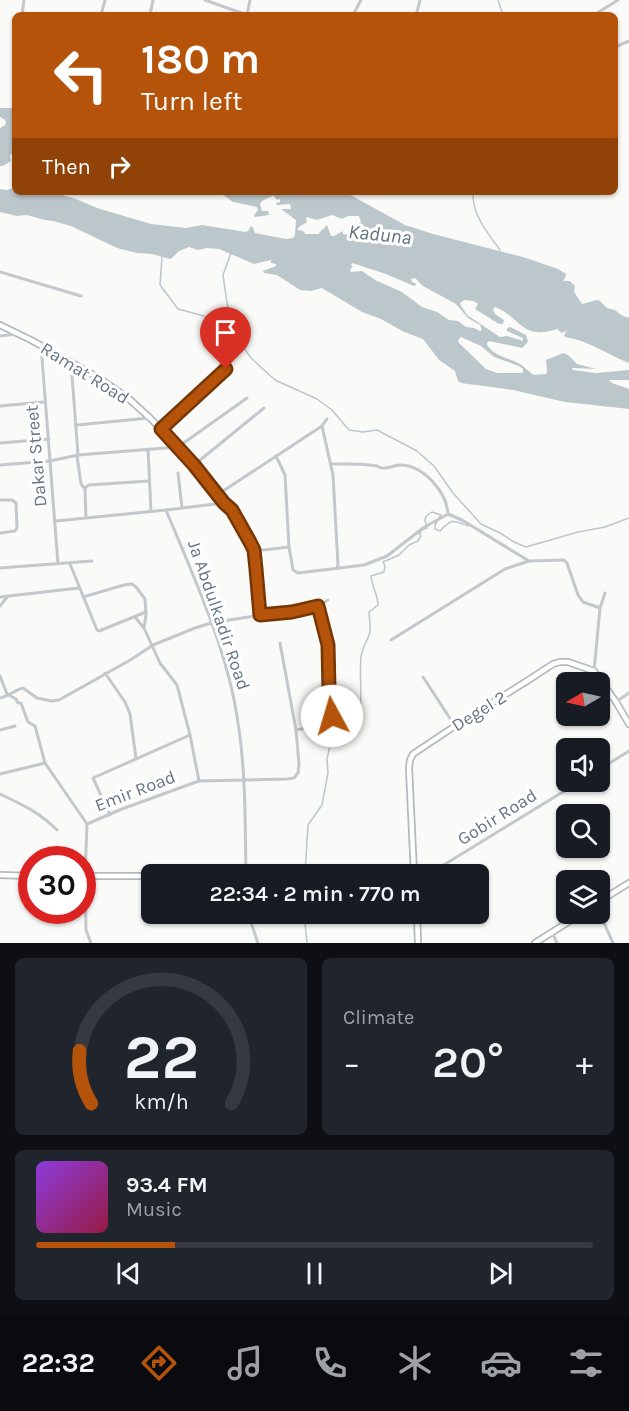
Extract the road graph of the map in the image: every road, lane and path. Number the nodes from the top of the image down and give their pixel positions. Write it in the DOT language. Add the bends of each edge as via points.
graph roads {
  1 [pos="205,0"];
  2 [pos="618,0"];
  3 [pos="239,12"];
  4 [pos="599,12"];
  5 [pos="0,272"];
  6 [pos="81,296"];
  7 [pos="0,324"];
  8 [pos="18,333"];
  9 [pos="0,336"];
  10 [pos="40,345"];
  11 [pos="71,362"];
  12 [pos="226,369"];
  13 [pos="247,398"];
  14 [pos="44,402"];
  15 [pos="0,406"];
  16 [pos="264,408"];
  17 [pos="150,418"];
  18 [pos="327,419"];
  19 [pos="77,425"];
  20 [pos="322,426"];
  21 [pos="161,429"];
  22 [pos="49,440"];
  23 [pos="0,442"];
  24 [pos="178,447"];
  25 [pos="148,449"];
  26 [pos="78,456"];
  27 [pos="276,456"];
  28 [pos="50,461"];
  29 [pos="330,464"];
  30 [pos="0,465"];
  31 [pos="194,465"];
  32 [pos="178,473"];
  33 [pos="149,481"];
  34 [pos="85,489"];
  35 [pos="217,495"];
  36 [pos="0,500"];
  37 [pos="224,503"];
  38 [pos="182,508"];
  39 [pos="166,510"];
  40 [pos="151,511"];
  41 [pos="448,514"];
  42 [pos="86,517"];
  43 [pos="55,521"];
  44 [pos="0,533"];
  45 [pos="289,547"];
  46 [pos="254,550"];
  47 [pos="92,561"];
  48 [pos="529,561"];
  49 [pos="58,564"];
  50 [pos="70,564"];
  51 [pos="0,568"];
  52 [pos="337,568"];
  53 [pos="79,588"];
  54 [pos="605,593"];
  55 [pos="8,596"];
  56 [pos="0,597"];
  57 [pos="83,597"];
  58 [pos="328,600"];
  59 [pos="0,606"];
  60 [pos="318,606"];
  61 [pos="600,608"];
  62 [pos="146,612"];
  63 [pos="260,615"];
  64 [pos="135,616"];
  65 [pos="211,623"];
  66 [pos="144,628"];
  67 [pos="392,640"];
  68 [pos="279,643"];
  69 [pos="153,645"];
  70 [pos="594,671"];
  71 [pos="105,673"];
  72 [pos="0,676"];
  73 [pos="423,677"];
  74 [pos="629,693"];
  75 [pos="10,695"];
  76 [pos="0,698"];
  77 [pos="616,702"];
  78 [pos="629,724"];
  79 [pos="15,726"];
  80 [pos="455,726"];
  81 [pos="0,730"];
  82 [pos="296,730"];
  83 [pos="190,735"];
  84 [pos="629,751"];
  85 [pos="136,759"];
  86 [pos="45,763"];
  87 [pos="610,763"];
  88 [pos="0,774"];
  89 [pos="244,780"];
  90 [pos="200,781"];
  91 [pos="563,792"];
  92 [pos="0,794"];
  93 [pos="110,814"];
  94 [pos="87,824"];
  95 [pos="57,830"];
  96 [pos="86,846"];
  97 [pos="246,864"];
  98 [pos="414,864"];
  99 [pos="445,864"];
  100 [pos="0,875"];
  101 [pos="18,876"];
  102 [pos="96,876"];
  103 [pos="141,876"];
  104 [pos="629,884"];
  105 [pos="610,896"];
  106 [pos="86,924"];
  107 [pos="252,924"];
  108 [pos="417,924"];
  109 [pos="565,924"];
  110 [pos="604,924"];
  111 [pos="552,932"];
  112 [pos="90,943"];
  113 [pos="258,943"];
  114 [pos="418,943"];
  115 [pos="535,943"];
  116 [pos="557,943"];
  117 [pos="613,943"];
  1 -- 3 [label="street"];
  2 -- 4 [label="street"];
  5 -- 6 [label="street"];
  7 -- 8 [label="street, Ramat Road"];
  8 -- 9 [label="street"];
  8 -- 10 [label="street, Ramat Road"];
  10 -- 11 [label="street, Ramat Road"];
  10 -- 14 [label="street, Dakar Street"];
  11 -- 17 [label="street, Ramat Road" via="110,384"];
  11 -- 19 [label="street"];
  12 -- 21 [label="street"];
  13 -- 24 [label="street"];
  14 -- 15 [label="street"];
  14 -- 22 [label="street, Dakar Street"];
  16 -- 31 [label="street"];
  17 -- 19 [label="street"];
  17 -- 21 [label="street, Ramat Road"];
  18 -- 20 [label="street"];
  19 -- 26 [label="street"];
  20 -- 27 [label="street"];
  20 -- 29 [label="street"];
  21 -- 24 [label="street, Ramat Road"];
  22 -- 23 [label="street"];
  22 -- 28 [label="street, Dakar Street"];
  24 -- 25 [label="street"];
  24 -- 31 [label="street, Ramat Road"];
  25 -- 26 [label="street"];
  25 -- 33 [label="street"];
  26 -- 28 [label="street"];
  26 -- 34 [label="street"];
  27 -- 35 [label="street"];
  27 -- 45 [label="street" via="285,475"];
  28 -- 30 [label="street"];
  28 -- 43 [label="street, Dakar Street"];
  29 -- 41 [label="street" via="412,467 440,489"];
  29 -- 52 [label="street"];
  31 -- 35 [label="street, Ramat Road"];
  32 -- 38 [label="street"];
  33 -- 34 [label="street" via="89,485"];
  33 -- 40 [label="street"];
  34 -- 42 [label="street"];
  35 -- 37 [label="street, Ramat Road"];
  36 -- 44 [label="street" via="15,501 16,530"];
  37 -- 38 [label="street"];
  37 -- 46 [label="street, Ramat Road"];
  38 -- 39 [label="street"];
  39 -- 40 [label="street"];
  39 -- 65 [label="street, Ja Abdulkadir Road"];
  40 -- 42 [label="street"];
  41 -- 48 [label="street"];
  41 -- 52 [label="street" via="387,556 364,566"];
  42 -- 43 [label="street"];
  43 -- 49 [label="street, Dakar Street"];
  45 -- 46 [label="street"];
  45 -- 52 [label="street" via="295,572"];
  46 -- 63 [label="street, Ramat Road"];
  47 -- 50 [label="street"];
  48 -- 61 [label="street" via="564,560 580,599"];
  48 -- 67 [label="street" via="504,569"];
  49 -- 50 [label="street"];
  49 -- 51 [label="street"];
  50 -- 53 [label="street"];
  53 -- 55 [label="street"];
  53 -- 57 [label="street"];
  54 -- 61 [label="street"];
  55 -- 56 [label="street"];
  55 -- 59 [label="street"];
  57 -- 62 [label="street" via="132,584 145,599"];
  57 -- 64 [label="street" via="99,631"];
  58 -- 60 [label="street"];
  60 -- 63 [label="street"];
  60 -- 82 [label="street" via="328,645 331,722"];
  61 -- 70 [label="street"];
  62 -- 64 [label="street"];
  62 -- 66 [label="street"];
  63 -- 65 [label="street"];
  64 -- 66 [label="street"];
  65 -- 69 [label="street"];
  65 -- 89 [label="street, Ja Abdulkadir Road" via="232,692"];
  66 -- 69 [label="street"];
  68 -- 82 [label="street"];
  69 -- 71 [label="street"];
  69 -- 83 [label="street" via="160,663 177,685"];
  70 -- 77 [label="street"];
  70 -- 80 [label="street, Degel 2" via="568,662 554,664"];
  71 -- 75 [label="street" via="59,700 38,698 22,688"];
  71 -- 85 [label="street" via="130,714"];
  72 -- 75 [label="street"];
  73 -- 80 [label="street"];
  74 -- 77 [label="street"];
  75 -- 76 [label="street"];
  75 -- 86 [label="street" via="21,703 28,722 34,726"];
  77 -- 78 [label="street"];
  79 -- 81 [label="street"];
  80 -- 98 [label="street, Degel 2" via="410,760"];
  82 -- 89 [label="street, Emir Road" via="299,764 294,778"];
  83 -- 85 [label="street"];
  83 -- 90 [label="street"];
  84 -- 87 [label="street"];
  85 -- 93 [label="street" via="93,778"];
  86 -- 88 [label="street"];
  86 -- 94 [label="street"];
  89 -- 90 [label="street, Emir Road"];
  89 -- 97 [label="street, Ja Abdulkadir Road"];
  90 -- 93 [label="street, Emir Road"];
  91 -- 99 [label="street, Gobir Road"];
  92 -- 95 [label="street" via="26,806"];
  93 -- 94 [label="street, Emir Road"];
  94 -- 96 [label="street, Emir Road"];
  100 -- 101 [label="street"];
  102 -- 103 [label="street"];
  104 -- 105 [label="street"];
  106 -- 112 [label="street, Emir Road"];
  107 -- 113 [label="street"];
  108 -- 114 [label="street"];
  109 -- 111 [label="street"];
  110 -- 117 [label="street"];
  111 -- 115 [label="street"];
  111 -- 116 [label="street"];
}
